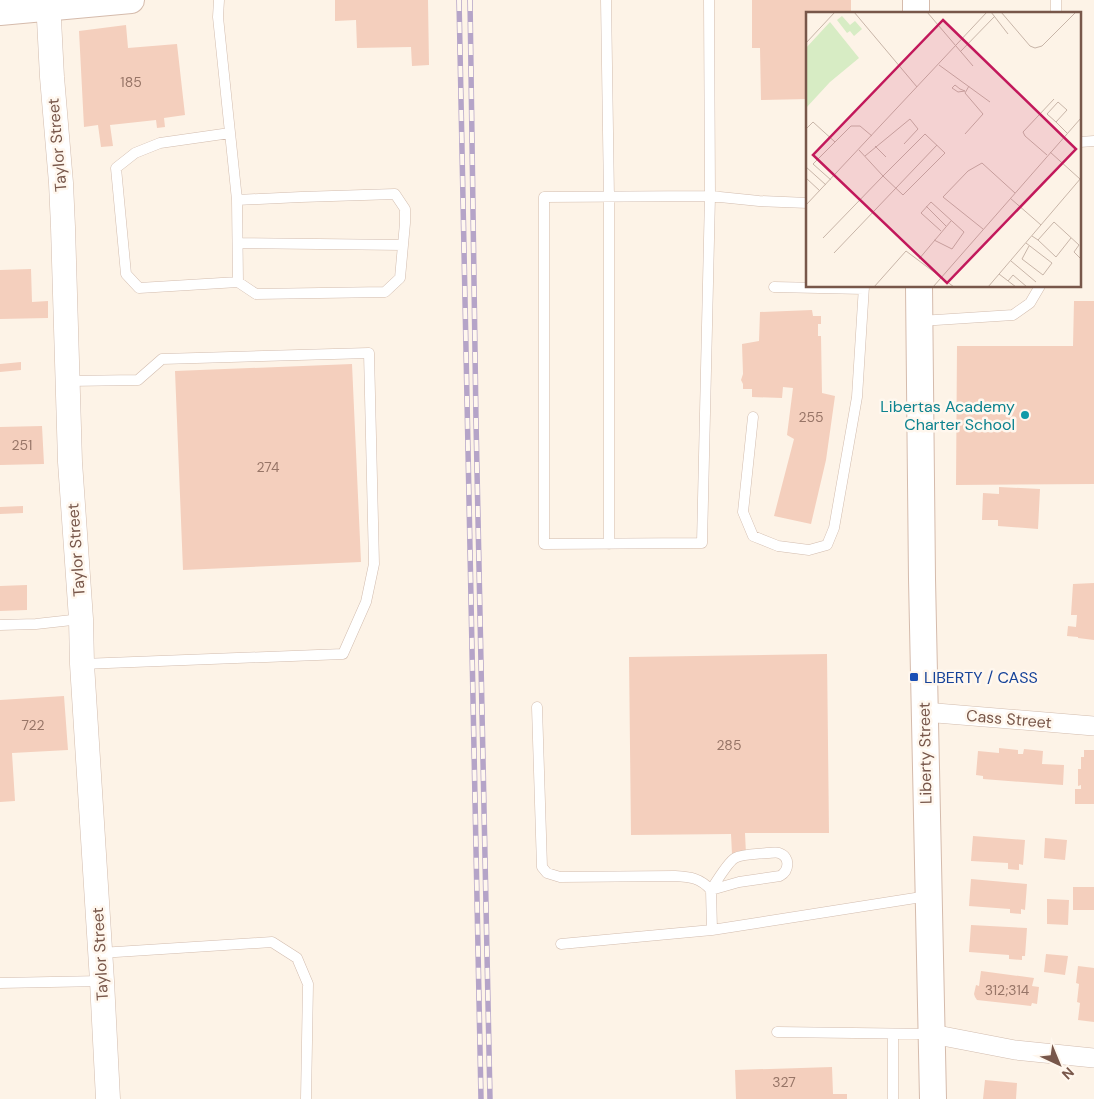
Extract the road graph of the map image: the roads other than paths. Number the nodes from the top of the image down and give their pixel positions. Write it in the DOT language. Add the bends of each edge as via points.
graph roads {
  1 [pos="131,0"];
  2 [pos="218,0"];
  3 [pos="606,0"];
  4 [pos="709,0"];
  5 [pos="48,4"];
  6 [pos="0,12"];
  7 [pos="230,133"];
  8 [pos="609,196"];
  9 [pos="710,196"];
  10 [pos="237,200"];
  11 [pos="806,203"];
  12 [pos="238,243"];
  13 [pos="403,245"];
  14 [pos="238,282"];
  15 [pos="774,287"];
  16 [pos="806,287"];
  17 [pos="864,288"];
  18 [pos="919,288"];
  19 [pos="1039,288"];
  20 [pos="919,321"];
  21 [pos="68,381"];
  22 [pos="753,416"];
  23 [pos="609,544"];
  24 [pos="81,619"];
  25 [pos="0,625"];
  26 [pos="82,664"];
  27 [pos="537,708"];
  28 [pos="924,712"];
  29 [pos="1094,726"];
  30 [pos="711,890"];
  31 [pos="929,896"];
  32 [pos="712,930"];
  33 [pos="561,944"];
  34 [pos="100,953"];
  35 [pos="102,981"];
  36 [pos="0,983"];
  37 [pos="777,1032"];
  38 [pos="893,1034"];
  39 [pos="932,1034"];
  40 [pos="1094,1058"];
  41 [pos="108,1099"];
  42 [pos="306,1099"];
  43 [pos="893,1099"];
  44 [pos="933,1099"];
  1 -- 5 [label="main road"];
  2 -- 7 [label="lane"];
  3 -- 8 [label="lane"];
  4 -- 9 [label="lane"];
  5 -- 6 [label="main road"];
  5 -- 21 [label="street, Taylor Street" via="63,218"];
  7 -- 10 [label="lane"];
  7 -- 14 [label="lane" via="160,143 135,153 116,168 126,274 139,288"];
  8 -- 9 [label="lane"];
  8 -- 23 [label="lane"];
  8 -- 23 [label="lane" via="544,197 544,544"];
  9 -- 11 [label="lane"];
  9 -- 23 [label="lane" via="702,543"];
  10 -- 12 [label="lane"];
  10 -- 13 [label="lane" via="394,194 405,209"];
  12 -- 13 [label="lane"];
  12 -- 14 [label="lane"];
  13 -- 14 [label="lane" via="400,278 386,292 256,294"];
  15 -- 16 [label="lane"];
  17 -- 22 [label="lane" via="856,397 834,528 827,545 809,550 778,546 753,536 743,512"];
  18 -- 20 [label="main road, Liberty Street"];
  19 -- 20 [label="lane" via="1030,303 1013,315"];
  20 -- 28 [label="main road, Liberty Street"];
  21 -- 24 [label="street, Taylor Street"];
  21 -- 26 [label="lane" via="138,380 162,359 369,353 374,564 366,602 343,654"];
  24 -- 25 [label="lane"];
  24 -- 26 [label="street, Taylor Street"];
  26 -- 34 [label="street, Taylor Street"];
  27 -- 30 [label="lane" via="542,867 547,873 560,877 686,877 703,881"];
  28 -- 29 [label="street, Cass Street"];
  28 -- 31 [label="main road, Liberty Street"];
  30 -- 30 [label="lane" via="780,876 787,869 787,860 778,853 736,857"];
  30 -- 32 [label="lane"];
  31 -- 32 [label="lane"];
  31 -- 39 [label="main road, Liberty Street"];
  32 -- 33 [label="lane"];
  34 -- 35 [label="street, Taylor Street"];
  34 -- 42 [label="lane" via="272,942 297,958 308,984"];
  35 -- 36 [label="lane"];
  35 -- 41 [label="street, Taylor Street"];
  37 -- 38 [label="lane"];
  38 -- 39 [label="lane"];
  38 -- 43 [label="lane"];
  39 -- 40 [label="street" via="1016,1050"];
  39 -- 44 [label="main road, Liberty Street"];
}
